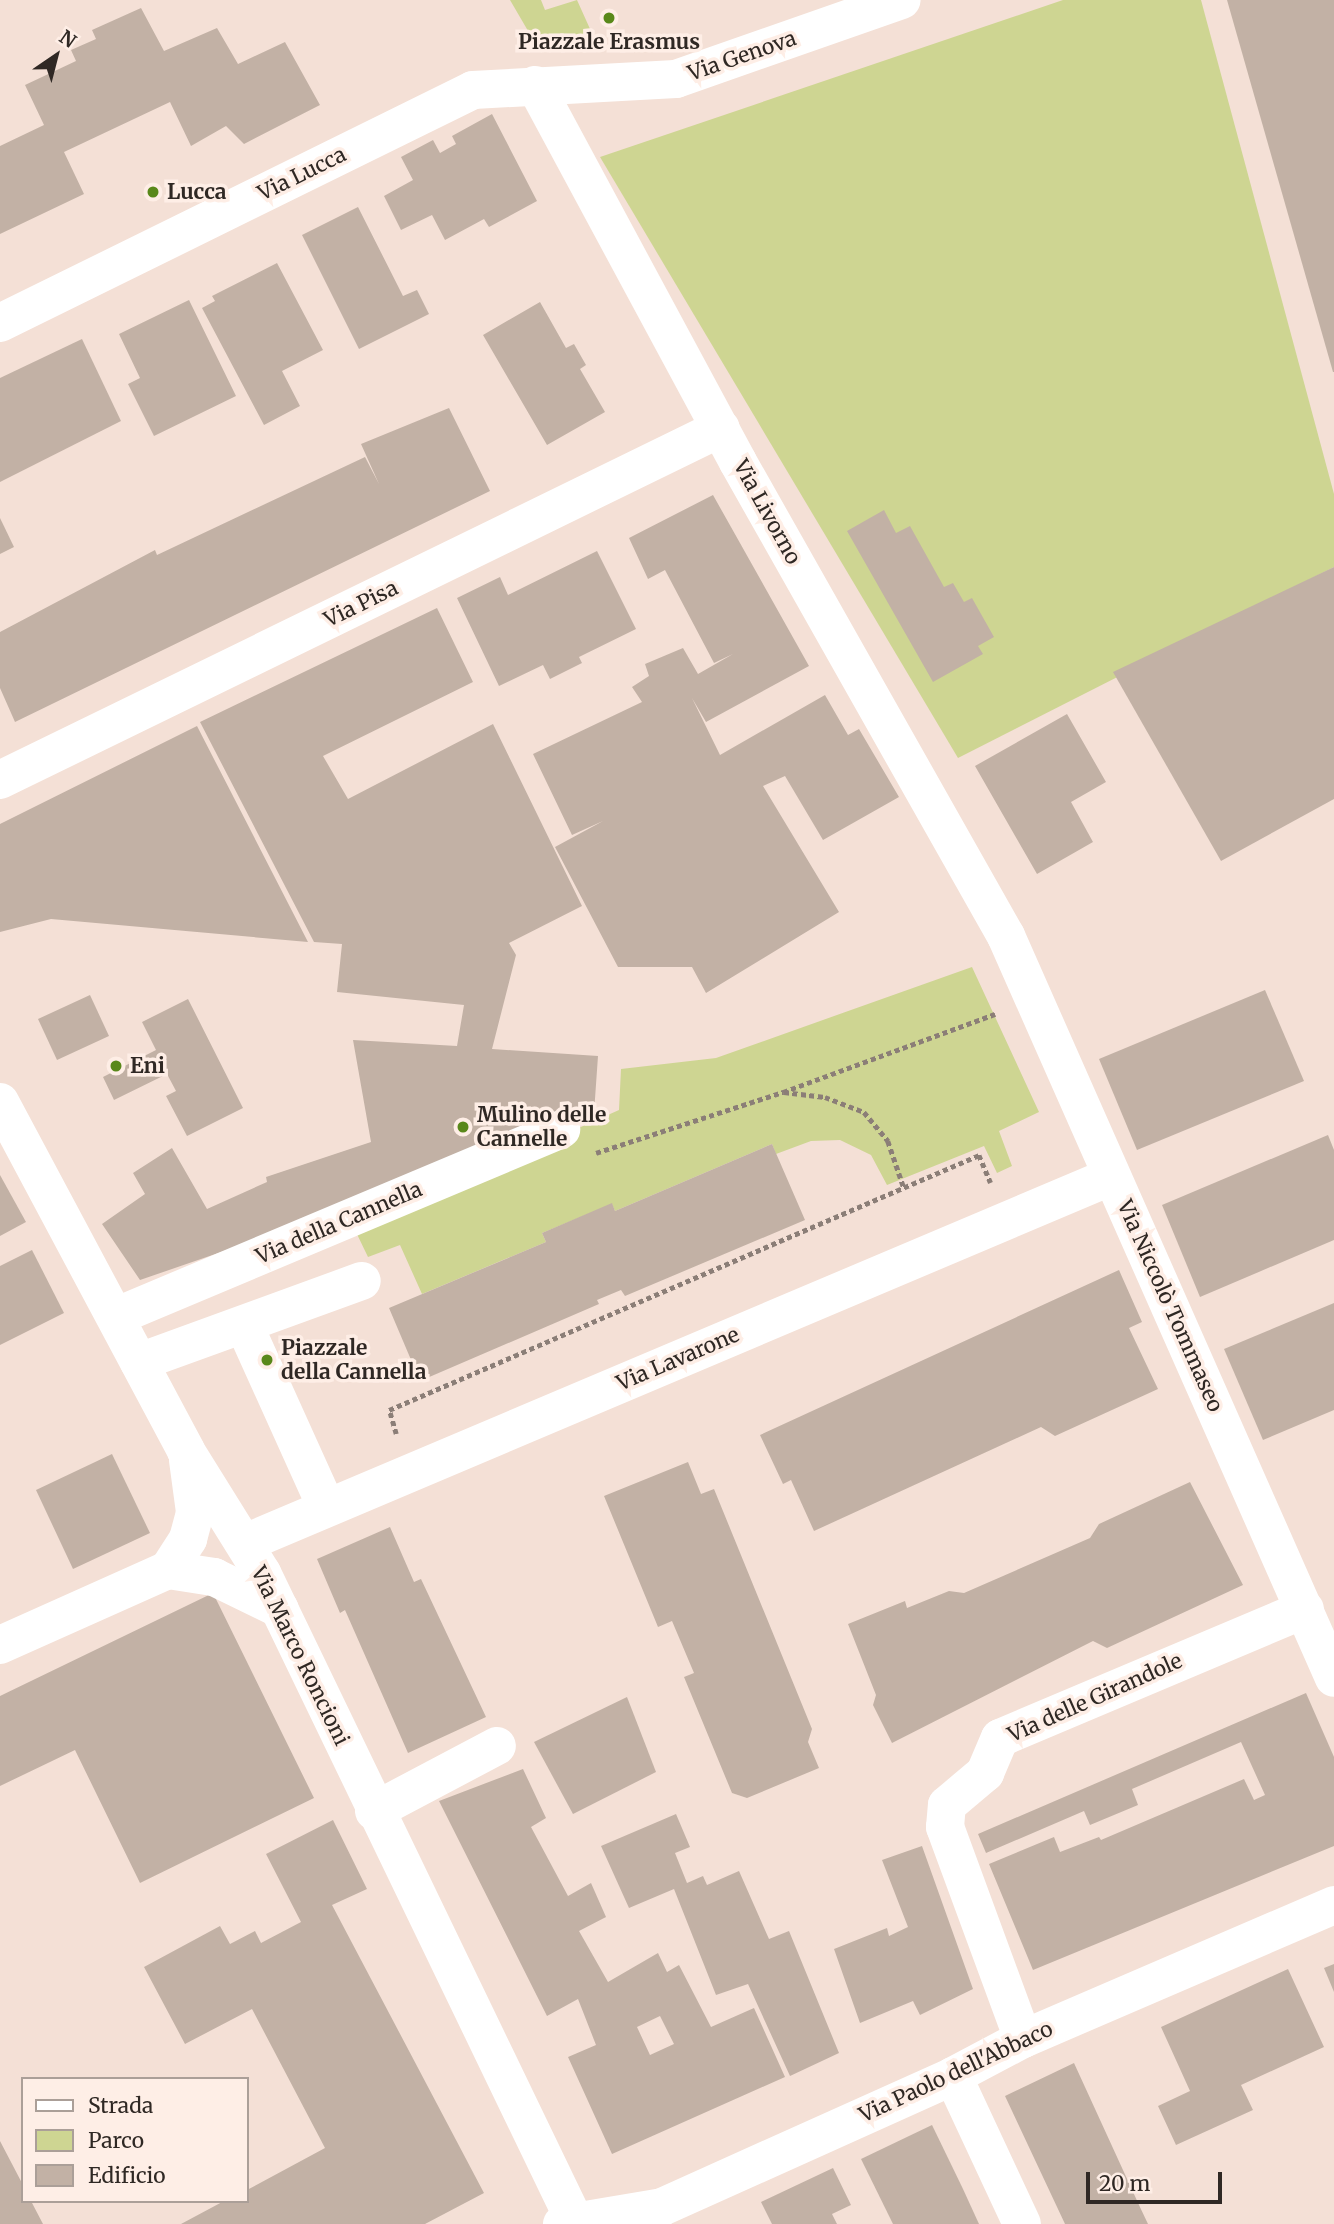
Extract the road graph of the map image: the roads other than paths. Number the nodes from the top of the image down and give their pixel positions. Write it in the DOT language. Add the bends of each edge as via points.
graph roads {
  1 [pos="902,0"];
  2 [pos="535,85"];
  3 [pos="0,323"];
  4 [pos="721,428"];
  5 [pos="0,780"];
  6 [pos="1006,936"];
  7 [pos="0,1102"];
  8 [pos="561,1129"];
  9 [pos="1112,1176"];
  10 [pos="362,1281"];
  11 [pos="117,1316"];
  12 [pos="246,1327"];
  13 [pos="139,1362"];
  14 [pos="187,1451"];
  15 [pos="326,1506"];
  16 [pos="245,1543"];
  17 [pos="168,1570"];
  18 [pos="280,1609"];
  19 [pos="1305,1609"];
  20 [pos="0,1645"];
  21 [pos="1334,1678"];
  22 [pos="497,1746"];
  23 [pos="374,1811"];
  24 [pos="1334,1905"];
  25 [pos="1023,2039"];
  26 [pos="953,2076"];
  27 [pos="570,2222"];
  28 [pos="1022,2224"];
  1 -- 2 [label="street, Via Genova" via="676,79"];
  2 -- 3 [label="street, Via Lucca" via="473,90"];
  2 -- 4 [label="street, Via Livorno"];
  4 -- 5 [label="street, Via Pisa"];
  4 -- 6 [label="street, Via Livorno"];
  6 -- 9 [label="street, Via Niccolò Tommaseo"];
  7 -- 11 [label="street, Via Marco Roncioni"];
  8 -- 11 [label="street, Via della Cannella"];
  9 -- 15 [label="street, Via Lavarone"];
  9 -- 19 [label="street, Via Niccolò Tommaseo"];
  10 -- 12 [label="street"];
  11 -- 13 [label="street, Via Marco Roncioni"];
  12 -- 13 [label="street"];
  12 -- 15 [label="street"];
  13 -- 14 [label="street, Via Marco Roncioni"];
  14 -- 16 [label="street, Via Marco Roncioni"];
  14 -- 17 [label="street" via="195,1512 188,1539"];
  15 -- 16 [label="street, Via Lavarone"];
  16 -- 18 [label="street, Via Marco Roncioni"];
  17 -- 18 [label="street" via="214,1577"];
  17 -- 20 [label="street"];
  18 -- 23 [label="street, Via Marco Roncioni"];
  19 -- 21 [label="street, Via Niccolò Tommaseo"];
  19 -- 25 [label="street, Via delle Girandole" via="1000,1738 985,1773 947,1805 945,1827"];
  22 -- 23 [label="street"];
  23 -- 27 [label="street, Via Marco Roncioni"];
  24 -- 25 [label="street, Via Paolo dell'Abbaco"];
  25 -- 26 [label="street, Via Paolo dell'Abbaco"];
  26 -- 27 [label="street, Via Paolo dell'Abbaco" via="662,2207"];
  26 -- 28 [label="street"];
}
